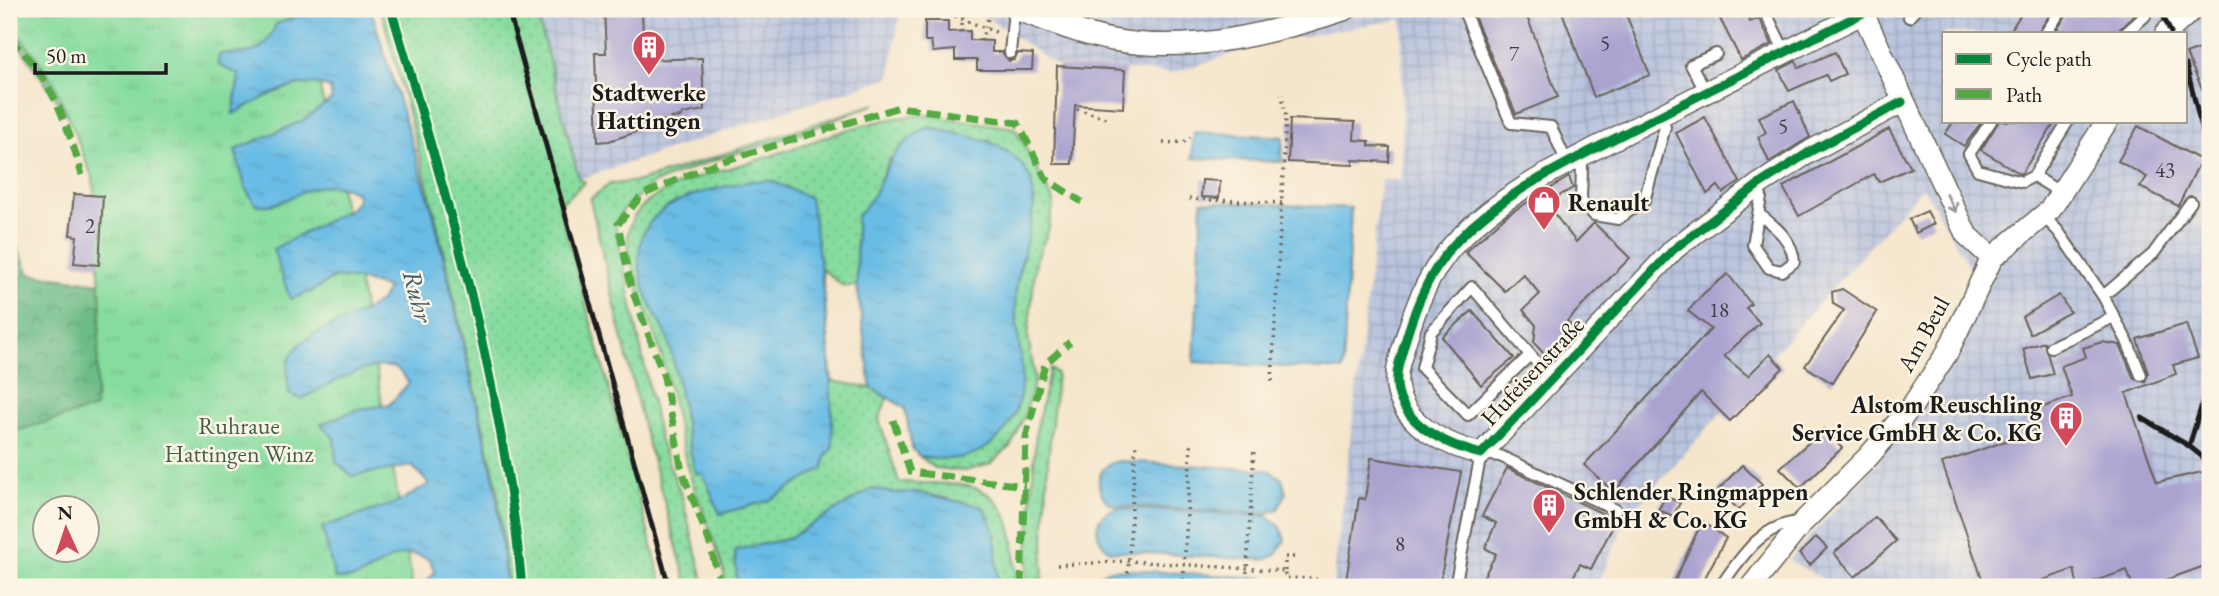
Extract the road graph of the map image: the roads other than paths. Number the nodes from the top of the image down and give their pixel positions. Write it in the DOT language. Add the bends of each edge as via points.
graph roads {
  1 [pos="1015,9"];
  2 [pos="1346,9"];
  3 [pos="1463,9"];
  4 [pos="1764,9"];
  5 [pos="2062,9"];
  6 [pos="2140,9"];
  7 [pos="2193,9"];
  8 [pos="1862,11"];
  9 [pos="2047,32"];
  10 [pos="2127,32"];
  11 [pos="2167,32"];
  12 [pos="1785,52"];
  13 [pos="1010,53"];
  14 [pos="1716,54"];
  15 [pos="1706,92"];
  16 [pos="1902,102"];
  17 [pos="1660,116"];
  18 [pos="1990,122"];
  19 [pos="2067,122"];
  20 [pos="2106,122"];
  21 [pos="1572,160"];
  22 [pos="2034,176"];
  23 [pos="1758,185"];
  24 [pos="2061,193"];
  25 [pos="2191,202"];
  26 [pos="1760,215"];
  27 [pos="2043,216"];
  28 [pos="1992,258"];
  29 [pos="2103,296"];
  30 [pos="2114,317"];
  31 [pos="2051,347"];
  32 [pos="1530,355"];
  33 [pos="2141,375"];
  34 [pos="1552,379"];
  35 [pos="1480,454"];
  36 [pos="1616,510"];
  37 [pos="1803,522"];
  38 [pos="1455,587"];
  39 [pos="1720,587"];
  40 [pos="1751,587"];
  1 -- 2 [label="street" via="1110,40 1157,44 1251,37"];
  1 -- 13 [label="lane"];
  3 -- 21 [label="lane" via="1511,123 1551,127"];
  4 -- 12 [label="lane"];
  5 -- 9 [label="lane"];
  6 -- 10 [label="lane" via="2145,16"];
  7 -- 11 [label="street"];
  8 -- 12 [label="street, Hufeisenstraße"];
  8 -- 16 [label="street"];
  12 -- 15 [label="street, Hufeisenstraße"];
  14 -- 15 [label="lane" via="1691,65"];
  15 -- 17 [label="street, Hufeisenstraße"];
  16 -- 23 [label="street, Hufeisenstraße"];
  16 -- 28 [label="street, one-way" via="1966,233"];
  17 -- 21 [label="street, Hufeisenstraße"];
  17 -- 21 [label="lane" via="1665,127 1644,201 1618,219 1594,215 1581,200 1582,166"];
  18 -- 22 [label="lane" via="1969,154 1978,170 2022,182"];
  19 -- 22 [label="lane"];
  20 -- 24 [label="street"];
  21 -- 35 [label="street, Hufeisenstraße" via="1523,188 1457,241 1431,276 1413,314 1398,368 1398,389 1405,409 1433,437"];
  22 -- 24 [label="lane"];
  23 -- 26 [label="lane"];
  23 -- 34 [label="street, Hufeisenstraße" via="1674,249"];
  24 -- 27 [label="street"];
  25 -- 29 [label="lane" via="2152,254"];
  26 -- 26 [label="lane" via="1753,245 1769,268 1783,271 1794,262 1793,249"];
  27 -- 28 [label="street"];
  27 -- 29 [label="lane"];
  28 -- 37 [label="street, Am Beul" via="1947,353 1912,406"];
  29 -- 30 [label="lane"];
  30 -- 31 [label="lane"];
  30 -- 33 [label="lane"];
  32 -- 32 [label="lane" via="1472,287 1431,332 1422,368 1468,415"];
  32 -- 34 [label="lane"];
  34 -- 35 [label="street, Hufeisenstraße"];
  35 -- 36 [label="lane" via="1500,456"];
  35 -- 38 [label="lane, Hufeisenstraße"];
  37 -- 39 [label="lane" via="1776,526 1761,537"];
  37 -- 40 [label="street, Am Beul"];
}
